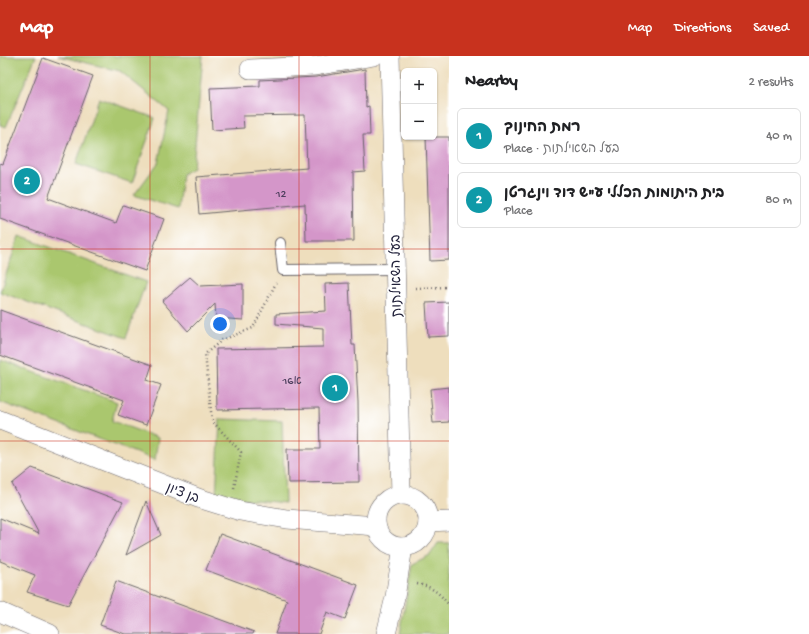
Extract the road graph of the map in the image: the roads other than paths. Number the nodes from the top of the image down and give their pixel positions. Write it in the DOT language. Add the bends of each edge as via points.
graph roads {
  1 [pos="374,56"];
  2 [pos="390,56"];
  3 [pos="250,69"];
  4 [pos="280,243"];
  5 [pos="395,269"];
  6 [pos="0,420"];
  7 [pos="401,495"];
  8 [pos="449,521"];
  9 [pos="428,522"];
  10 [pos="376,526"];
  11 [pos="403,547"];
  12 [pos="0,612"];
  13 [pos="50,634"];
  14 [pos="386,634"];
  1 -- 3 [label="street" via="315,66"];
  2 -- 5 [label="street, בעל השאילתות"];
  4 -- 5 [label="lane" via="283,270"];
  5 -- 7 [label="street, בעל השאילתות"];
  6 -- 10 [label="street, בן ציון" via="198,498 240,511 287,519"];
  7 -- 9 [label="street" via="415,499 422,505 427,513"];
  7 -- 10 [label="street" via="384,502 378,510"];
  8 -- 9 [label="street"];
  9 -- 11 [label="street" via="425,533 419,540"];
  10 -- 11 [label="street" via="385,541 393,546"];
  11 -- 14 [label="street"];
  12 -- 13 [label="street"];
}
